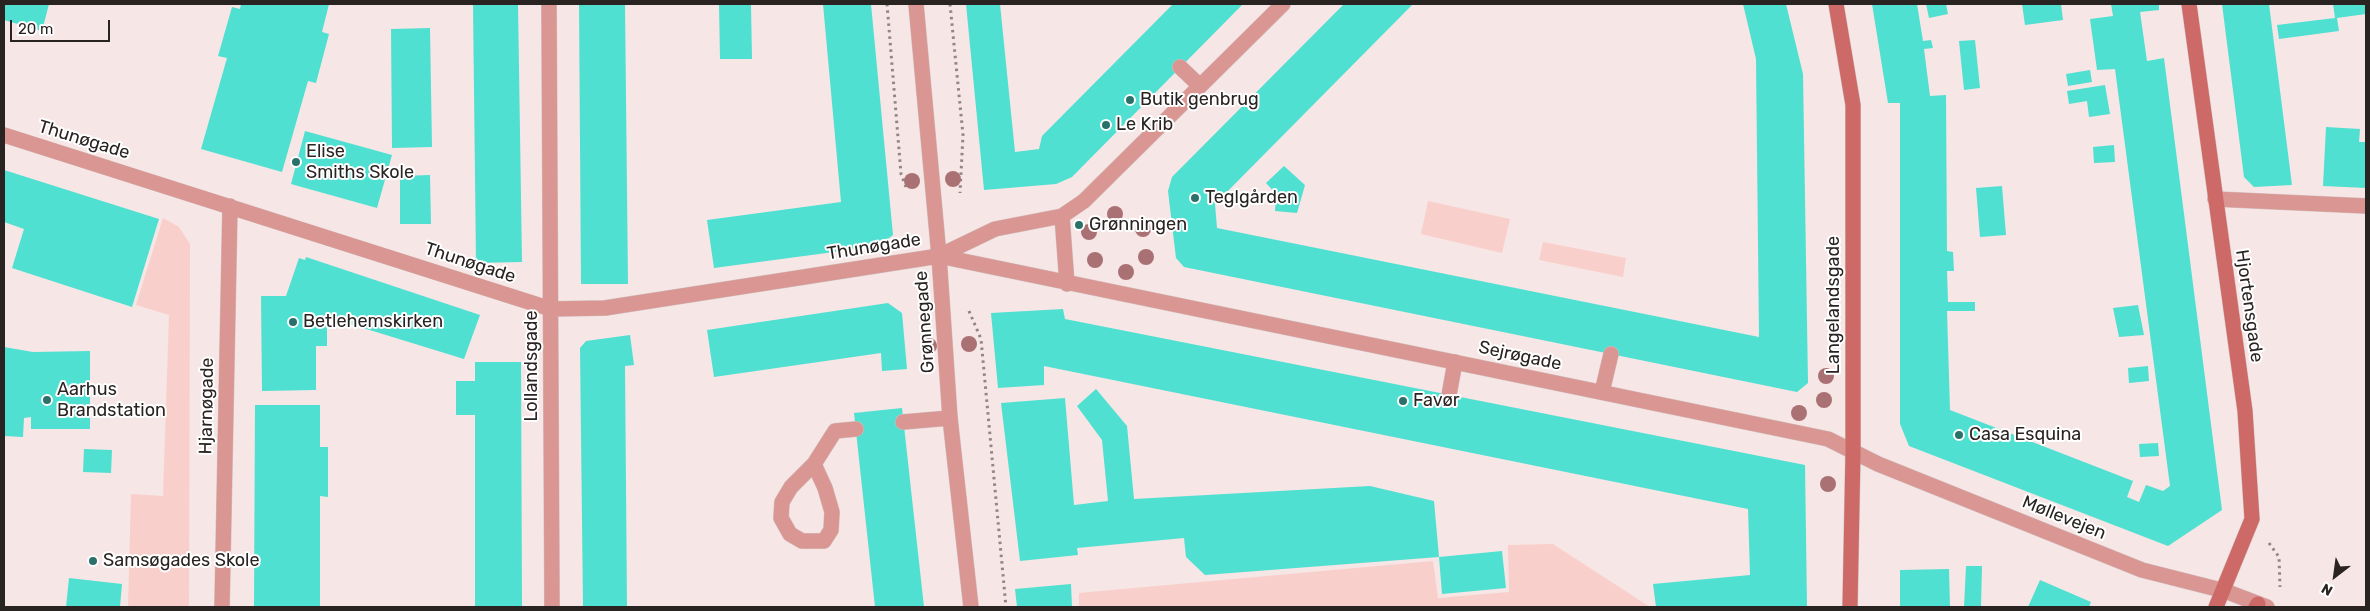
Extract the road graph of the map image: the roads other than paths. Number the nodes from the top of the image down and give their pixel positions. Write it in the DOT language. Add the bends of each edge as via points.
graph roads {
  1 [pos="549,4"];
  2 [pos="916,4"];
  3 [pos="1283,4"];
  4 [pos="1836,4"];
  5 [pos="2189,4"];
  6 [pos="1180,67"];
  7 [pos="1200,86"];
  8 [pos="4,135"];
  9 [pos="2215,199"];
  10 [pos="230,206"];
  11 [pos="2366,206"];
  12 [pos="1062,216"];
  13 [pos="939,256"];
  14 [pos="1067,284"];
  15 [pos="550,308"];
  16 [pos="1611,354"];
  17 [pos="1455,362"];
  18 [pos="1602,392"];
  19 [pos="1449,395"];
  20 [pos="950,418"];
  21 [pos="903,422"];
  22 [pos="856,429"];
  23 [pos="1853,452"];
  24 [pos="814,464"];
  25 [pos="2225,590"];
  26 [pos="2260,606"];
  27 [pos="222,607"];
  28 [pos="552,607"];
  29 [pos="971,607"];
  30 [pos="1850,607"];
  31 [pos="2216,607"];
  1 -- 15 [label="street, Lollandsgade"];
  2 -- 13 [label="street, Grønnegade"];
  3 -- 7 [label="street"];
  4 -- 23 [label="street, Langelandsgade" via="1853,105"];
  5 -- 9 [label="street, Hjortensgade"];
  6 -- 7 [label="street"];
  7 -- 12 [label="street" via="1084,201"];
  8 -- 10 [label="street, Thunøgade"];
  9 -- 11 [label="street"];
  9 -- 25 [label="street, Hjortensgade" via="2245,411 2252,519"];
  10 -- 15 [label="street, Thunøgade"];
  10 -- 27 [label="street, Hjarnøgade"];
  12 -- 13 [label="street" via="995,229"];
  12 -- 14 [label="street"];
  13 -- 14 [label="street"];
  13 -- 15 [label="street, Thunøgade" via="605,308"];
  13 -- 20 [label="street, Grønnegade"];
  14 -- 17 [label="street, Sejrøgade"];
  15 -- 28 [label="street, Lollandsgade"];
  16 -- 18 [label="street"];
  17 -- 18 [label="street, Sejrøgade"];
  17 -- 19 [label="street"];
  18 -- 23 [label="street, Sejrøgade" via="1828,439"];
  20 -- 21 [label="street"];
  20 -- 29 [label="street, Grønnegade"];
  22 -- 24 [label="street" via="835,430"];
  23 -- 25 [label="street, Møllevejen" via="2142,570"];
  23 -- 30 [label="street, Langelandsgade"];
  24 -- 24 [label="street" via="832,512 831,530 824,541 802,540 790,534 781,518 782,502 791,487"];
  25 -- 26 [label="street, Møllevejen"];
  25 -- 31 [label="street, Hjortensgade"];
}
